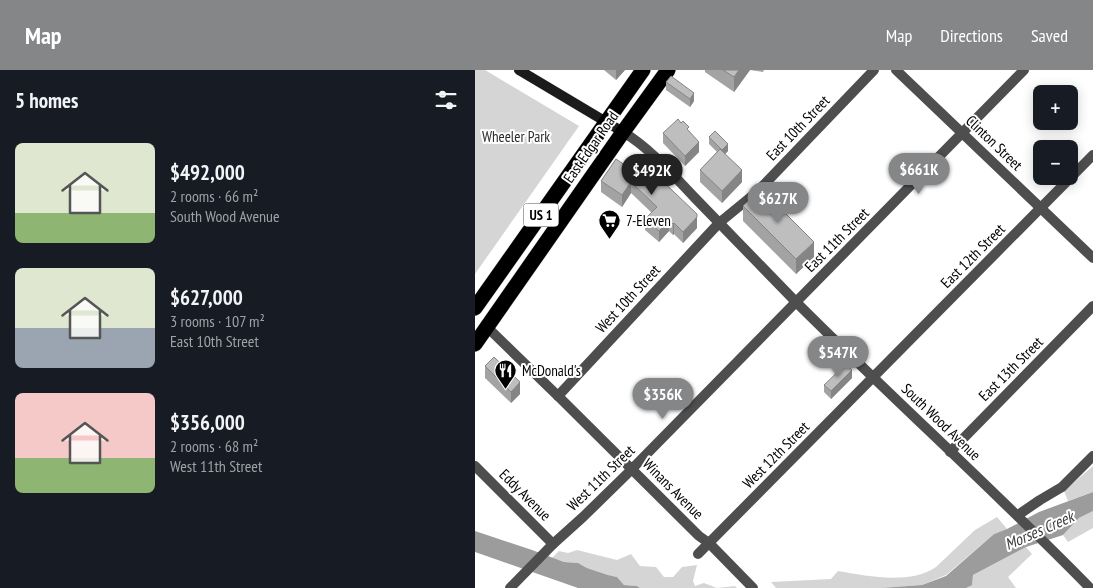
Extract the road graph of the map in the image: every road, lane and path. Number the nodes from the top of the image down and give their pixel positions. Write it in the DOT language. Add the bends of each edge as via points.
graph roads {
  1 [pos="519,70"];
  2 [pos="643,70"];
  3 [pos="668,70"];
  4 [pos="874,70"];
  5 [pos="896,70"];
  6 [pos="1025,70"];
  7 [pos="606,122"];
  8 [pos="623,132"];
  9 [pos="962,133"];
  10 [pos="1093,155"];
  11 [pos="1041,208"];
  12 [pos="719,223"];
  13 [pos="1093,258"];
  14 [pos="797,302"];
  15 [pos="1093,306"];
  16 [pos="475,308"];
  17 [pos="487,327"];
  18 [pos="475,344"];
  19 [pos="874,378"];
  20 [pos="559,396"];
  21 [pos="950,452"];
  22 [pos="1093,456"];
  23 [pos="475,466"];
  24 [pos="632,469"];
  25 [pos="1019,517"];
  26 [pos="709,543"];
  27 [pos="553,544"];
  28 [pos="699,554"];
  29 [pos="510,588"];
  30 [pos="753,588"];
  31 [pos="1090,588"];
  1 -- 7 [label="main road, South Wood Avenue"];
  2 -- 7 [label="highway, East Edgar Road / US 1"];
  3 -- 8 [label="highway, East Edgar Road / US 1"];
  4 -- 12 [label="street, East 10th Street" via="758,191"];
  5 -- 9 [label="street, Clinton Street"];
  6 -- 9 [label="street, East 11th Street"];
  7 -- 8 [label="main road, South Wood Avenue"];
  7 -- 16 [label="highway, East Edgar Road / US 1"];
  8 -- 12 [label="street, South Wood Avenue" via="674,176"];
  8 -- 17 [label="highway, East Edgar Road / US 1"];
  9 -- 11 [label="street, Clinton Street"];
  9 -- 14 [label="street, East 11th Street"];
  10 -- 11 [label="street, East 12th Street"];
  11 -- 13 [label="street, Clinton Street"];
  11 -- 19 [label="street, East 12th Street"];
  12 -- 14 [label="street, South Wood Avenue"];
  12 -- 20 [label="street, West 10th Street"];
  14 -- 19 [label="street, South Wood Avenue"];
  14 -- 24 [label="street, West 11th Street"];
  15 -- 21 [label="street, East 13th Street"];
  17 -- 18 [label="highway, East Edgar Road / US 1"];
  17 -- 20 [label="street, Winans Avenue"];
  19 -- 21 [label="street, South Wood Avenue"];
  19 -- 26 [label="street, West 12th Street"];
  20 -- 24 [label="street, Winans Avenue"];
  21 -- 25 [label="street, South Wood Avenue"];
  22 -- 25 [label="street" via="1062,487"];
  23 -- 27 [label="street, Eddy Avenue"];
  24 -- 26 [label="street, Winans Avenue"];
  24 -- 27 [label="street, West 11th Street"];
  25 -- 31 [label="street, South Wood Avenue"];
  26 -- 28 [label="street, West 12th Street"];
  26 -- 30 [label="street, Winans Avenue"];
  27 -- 29 [label="street, West 11th Street"];
}
